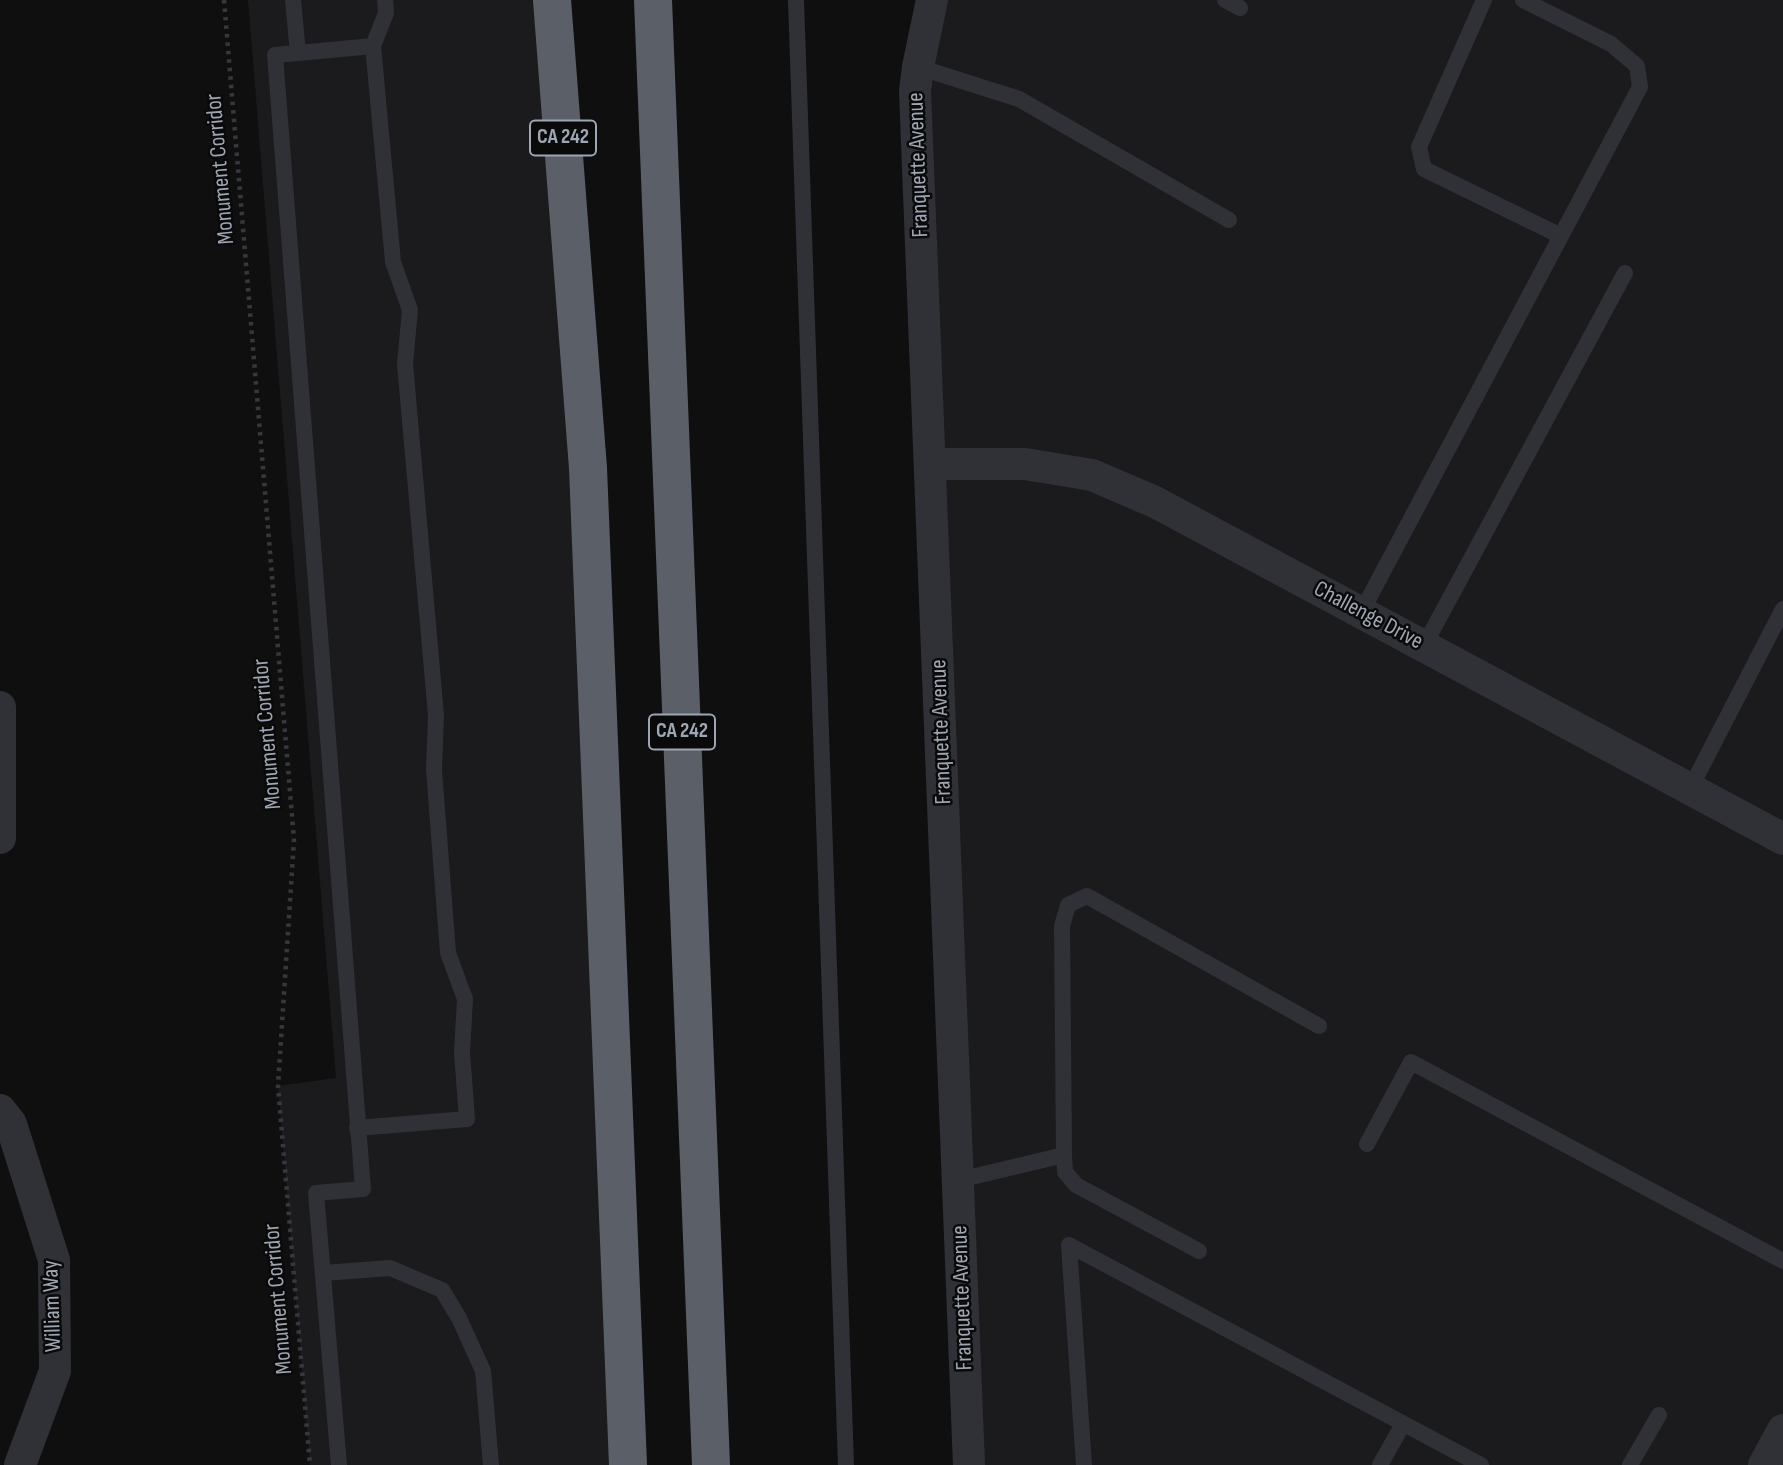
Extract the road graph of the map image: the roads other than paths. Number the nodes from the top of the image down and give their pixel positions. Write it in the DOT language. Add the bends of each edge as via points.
graph roads {
  1 [pos="293,0"];
  2 [pos="385,0"];
  3 [pos="552,0"];
  4 [pos="653,0"];
  5 [pos="796,0"];
  6 [pos="1225,0"];
  7 [pos="1484,0"];
  8 [pos="1522,0"];
  9 [pos="929,3"];
  10 [pos="1240,8"];
  11 [pos="373,46"];
  12 [pos="298,53"];
  13 [pos="918,67"];
  14 [pos="1230,220"];
  15 [pos="1561,236"];
  16 [pos="1625,273"];
  17 [pos="932,464"];
  18 [pos="1783,609"];
  19 [pos="1361,612"];
  20 [pos="1424,646"];
  21 [pos="0,707"];
  22 [pos="1690,789"];
  23 [pos="0,838"];
  24 [pos="1783,839"];
  25 [pos="1319,1026"];
  26 [pos="0,1110"];
  27 [pos="357,1128"];
  28 [pos="1367,1144"];
  29 [pos="1064,1155"];
  30 [pos="959,1180"];
  31 [pos="1199,1251"];
  32 [pos="1783,1261"];
  33 [pos="323,1273"];
  34 [pos="1659,1415"];
  35 [pos="1404,1424"];
  36 [pos="1783,1430"];
  37 [pos="20,1465"];
  38 [pos="339,1465"];
  39 [pos="491,1465"];
  40 [pos="628,1465"];
  41 [pos="711,1465"];
  42 [pos="846,1465"];
  43 [pos="969,1465"];
  44 [pos="1084,1465"];
  45 [pos="1380,1465"];
  46 [pos="1481,1465"];
  47 [pos="1630,1465"];
  48 [pos="1764,1465"];
  1 -- 12 [label="lane"];
  2 -- 11 [label="lane" via="386,13"];
  3 -- 40 [label="highway, CA 242" via="588,468"];
  4 -- 41 [label="highway, CA 242"];
  5 -- 42 [label="lane"];
  6 -- 10 [label="lane"];
  7 -- 15 [label="lane" via="1419,147 1424,169"];
  8 -- 15 [label="lane" via="1611,44 1637,65 1640,87"];
  9 -- 13 [label="street, Franquette Avenue"];
  11 -- 12 [label="lane"];
  11 -- 27 [label="lane" via="393,262 410,310 405,364 436,715 434,770 448,953 465,999 467,1119"];
  12 -- 27 [label="lane" via="275,55"];
  13 -- 14 [label="lane" via="1019,99"];
  13 -- 17 [label="street, Franquette Avenue" via="915,91"];
  15 -- 19 [label="lane"];
  16 -- 20 [label="lane"];
  17 -- 19 [label="street, Challenge Drive" via="1025,464 1092,475 1156,502"];
  17 -- 30 [label="street, Franquette Avenue"];
  18 -- 22 [label="lane"];
  19 -- 20 [label="street, Challenge Drive"];
  20 -- 22 [label="street, Challenge Drive"];
  21 -- 23 [label="street"];
  22 -- 24 [label="street, Challenge Drive"];
  25 -- 29 [label="lane" via="1087,896 1068,905 1062,926"];
  26 -- 37 [label="street, William Way" via="11,1124 54,1260 55,1371"];
  27 -- 33 [label="lane" via="363,1189 316,1193"];
  28 -- 32 [label="lane" via="1411,1062"];
  29 -- 30 [label="lane"];
  29 -- 31 [label="lane" via="1065,1172 1076,1185"];
  30 -- 43 [label="street, Franquette Avenue"];
  33 -- 38 [label="lane"];
  33 -- 39 [label="lane" via="390,1268 442,1290 483,1371"];
  34 -- 47 [label="lane"];
  35 -- 44 [label="lane" via="1069,1245"];
  35 -- 45 [label="lane"];
  35 -- 46 [label="lane"];
  36 -- 48 [label="street"];
}
